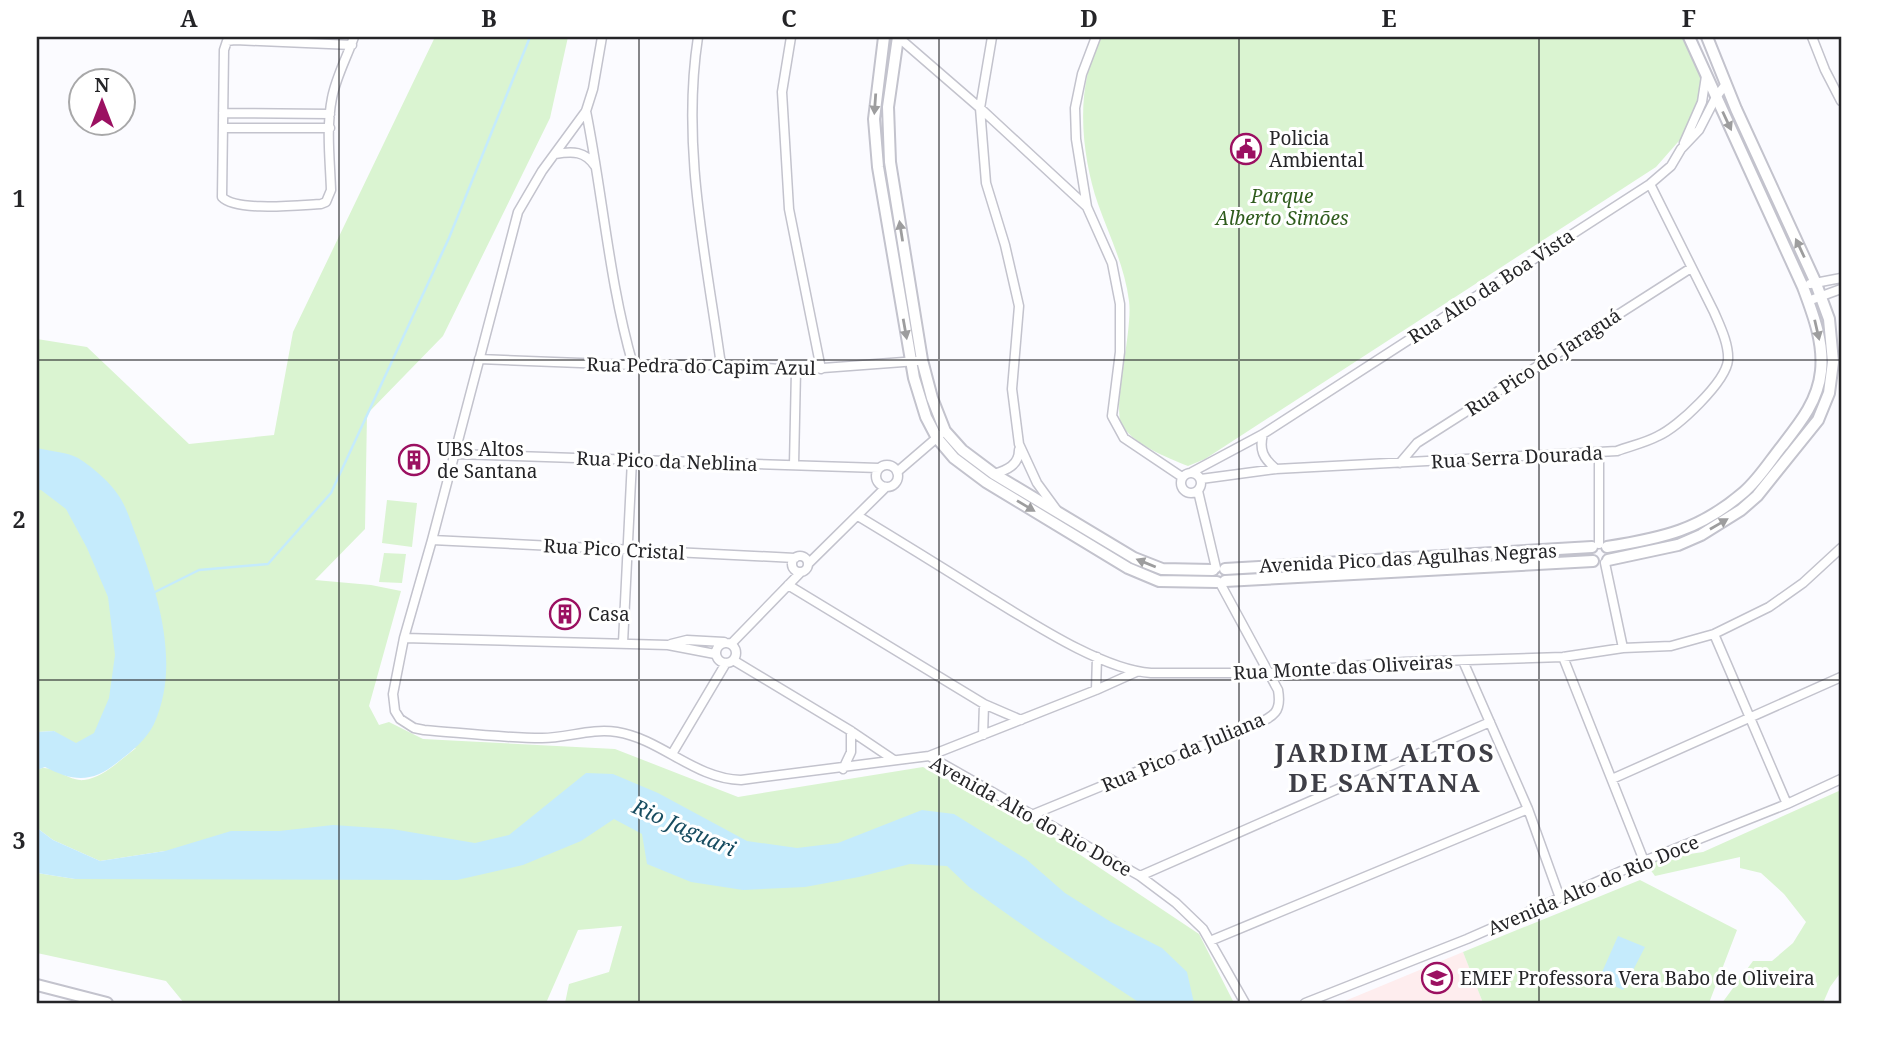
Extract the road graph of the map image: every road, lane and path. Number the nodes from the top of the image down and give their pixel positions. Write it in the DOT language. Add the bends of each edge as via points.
graph roads {
  1 [pos="334,37"];
  2 [pos="602,37"];
  3 [pos="698,37"];
  4 [pos="792,37"];
  5 [pos="884,37"];
  6 [pos="898,37"];
  7 [pos="992,37"];
  8 [pos="1096,37"];
  9 [pos="1689,37"];
  10 [pos="1707,37"];
  11 [pos="1812,37"];
  12 [pos="353,41"];
  13 [pos="322,44"];
  14 [pos="1707,76"];
  15 [pos="1726,84"];
  16 [pos="1716,97"];
  17 [pos="1841,101"];
  18 [pos="980,108"];
  19 [pos="586,111"];
  20 [pos="223,113"];
  21 [pos="330,114"];
  22 [pos="223,128"];
  23 [pos="330,128"];
  24 [pos="1681,149"];
  25 [pos="555,154"];
  26 [pos="598,169"];
  27 [pos="1650,184"];
  28 [pos="1087,206"];
  29 [pos="1691,268"];
  30 [pos="1841,278"];
  31 [pos="1815,281"];
  32 [pos="1803,287"];
  33 [pos="1841,289"];
  34 [pos="1820,296"];
  35 [pos="1808,301"];
  36 [pos="479,359"];
  37 [pos="917,361"];
  38 [pos="633,365"];
  39 [pos="721,365"];
  40 [pos="821,369"];
  41 [pos="796,370"];
  42 [pos="1263,434"];
  43 [pos="941,435"];
  44 [pos="1019,444"];
  45 [pos="917,453"];
  46 [pos="1599,453"];
  47 [pos="455,454"];
  48 [pos="632,460"];
  49 [pos="1400,463"];
  50 [pos="794,465"];
  51 [pos="889,466"];
  52 [pos="879,468"];
  53 [pos="1276,469"];
  54 [pos="897,472"];
  55 [pos="994,474"];
  56 [pos="1197,476"];
  57 [pos="1182,477"];
  58 [pos="886,487"];
  59 [pos="1198,491"];
  60 [pos="1185,492"];
  61 [pos="1058,511"];
  62 [pos="1202,514"];
  63 [pos="858,516"];
  64 [pos="432,540"];
  65 [pos="1600,546"];
  66 [pos="1841,548"];
  67 [pos="629,550"];
  68 [pos="795,558"];
  69 [pos="1592,561"];
  70 [pos="809,562"];
  71 [pos="1607,562"];
  72 [pos="1218,569"];
  73 [pos="800,573"];
  74 [pos="1221,582"];
  75 [pos="788,585"];
  76 [pos="1714,634"];
  77 [pos="404,638"];
  78 [pos="623,643"];
  79 [pos="728,643"];
  80 [pos="668,645"];
  81 [pos="1623,649"];
  82 [pos="715,654"];
  83 [pos="1097,657"];
  84 [pos="1563,657"];
  85 [pos="1464,660"];
  86 [pos="730,662"];
  87 [pos="1136,672"];
  88 [pos="1269,673"];
  89 [pos="1841,677"];
  90 [pos="1096,691"];
  91 [pos="985,704"];
  92 [pos="1751,719"];
  93 [pos="1021,720"];
  94 [pos="1490,722"];
  95 [pos="851,731"];
  96 [pos="983,735"];
  97 [pos="672,754"];
  98 [pos="929,756"];
  99 [pos="894,760"];
  100 [pos="843,769"];
  101 [pos="1612,779"];
  102 [pos="1841,779"];
  103 [pos="1787,804"];
  104 [pos="1528,809"];
  105 [pos="1034,814"];
  106 [pos="1644,861"];
  107 [pos="1140,876"];
  108 [pos="1560,898"];
  109 [pos="1210,941"];
  110 [pos="37,985"];
  111 [pos="107,1003"];
  112 [pos="1245,1003"];
  113 [pos="1305,1003"];
  1 -- 13 [label="street"];
  2 -- 19 [label="street, Avenida Alto do Rio Doce"];
  3 -- 39 [label="street" via="691,128 695,200"];
  4 -- 40 [label="street" via="782,92 789,209"];
  5 -- 37 [label="street, Avenida Pico das Agulhas Negras, one-way" via="875,140"];
  6 -- 18 [label="street"];
  37 -- 6 [label="street, Avenida Pico das Agulhas Negras, one-way" via="888,148 888,107"];
  7 -- 18 [label="street"];
  8 -- 28 [label="street" via="1075,108"];
  9 -- 14 [label="street, Avenida Pico das Agulhas Negras"];
  10 -- 15 [label="street"];
  11 -- 17 [label="street"];
  12 -- 13 [label="street"];
  12 -- 21 [label="street" via="332,96"];
  13 -- 20 [label="street" via="227,41"];
  14 -- 16 [label="street, Avenida Pico das Agulhas Negras"];
  14 -- 24 [label="street" via="1702,103"];
  15 -- 16 [label="street, Rua Alto da Boa Vista"];
  31 -- 15 [label="street, one-way"];
  16 -- 24 [label="street, Rua Alto da Boa Vista" via="1699,130"];
  16 -- 32 [label="street, Avenida Pico das Agulhas Negras, one-way"];
  18 -- 28 [label="street"];
  18 -- 44 [label="street" via="986,183 1019,306 1012,389"];
  19 -- 25 [label="street, Avenida Alto do Rio Doce"];
  19 -- 26 [label="street"];
  20 -- 21 [label="street"];
  20 -- 22 [label="street"];
  21 -- 23 [label="street"];
  22 -- 23 [label="street"];
  22 -- 23 [label="street" via="222,197 236,204 289,206 321,204 329,198"];
  24 -- 27 [label="street, Rua Alto da Boa Vista" via="1671,166"];
  25 -- 26 [label="street" via="582,153"];
  25 -- 36 [label="street, Avenida Alto do Rio Doce" via="519,212"];
  26 -- 38 [label="street" via="608,256"];
  27 -- 29 [label="street, Rua Serra Dourada"];
  27 -- 42 [label="street, Rua Alto da Boa Vista"];
  28 -- 57 [label="street" via="1112,263 1120,304 1112,416 1124,438"];
  29 -- 46 [label="street, Rua Serra Dourada" via="1723,334 1728,361 1699,404 1660,436"];
  29 -- 49 [label="street, Rua Pico do Jaraguá" via="1417,443"];
  30 -- 31 [label="street"];
  31 -- 32 [label="street"];
  31 -- 34 [label="street"];
  32 -- 35 [label="street, Avenida Pico das Agulhas Negras"];
  33 -- 34 [label="street"];
  34 -- 35 [label="street"];
  71 -- 34 [label="street, one-way" via="1678,545 1732,517 1757,496 1818,420 1829,393 1833,362 1829,319"];
  35 -- 65 [label="street, Avenida Pico das Agulhas Negras, one-way" via="1820,342 1816,390 1808,414 1746,490 1695,526 1675,534"];
  36 -- 38 [label="street, Rua Pedra do Capim Azul"];
  36 -- 47 [label="street, Avenida Alto do Rio Doce"];
  37 -- 40 [label="street, Rua Pedra do Capim Azul"];
  37 -- 43 [label="street, Avenida Pico das Agulhas Negras" via="920,400"];
  38 -- 39 [label="street, Rua Pedra do Capim Azul"];
  39 -- 41 [label="street, Rua Pedra do Capim Azul"];
  40 -- 41 [label="street, Rua Pedra do Capim Azul"];
  41 -- 50 [label="street"];
  42 -- 53 [label="street" via="1263,455"];
  42 -- 56 [label="street, Rua Alto da Boa Vista" via="1223,454"];
  43 -- 45 [label="street"];
  43 -- 55 [label="street, Avenida Pico das Agulhas Negras"];
  43 -- 74 [label="street, Avenida Pico das Agulhas Negras, one-way" via="954,458 986,482 1128,568 1159,581"];
  44 -- 55 [label="street" via="1019,458 1013,466"];
  44 -- 61 [label="street" via="1037,484"];
  45 -- 51 [label="street"];
  45 -- 54 [label="street"];
  46 -- 49 [label="street, Rua Serra Dourada"];
  46 -- 65 [label="street"];
  47 -- 48 [label="street, Rua Pico da Neblina"];
  47 -- 64 [label="street, Avenida Alto do Rio Doce"];
  48 -- 50 [label="street, Rua Pico da Neblina"];
  48 -- 67 [label="street"];
  49 -- 53 [label="street, Rua Serra Dourada"];
  50 -- 52 [label="street, Rua Pico da Neblina"];
  51 -- 52 [label="street"];
  51 -- 54 [label="street"];
  52 -- 58 [label="street" via="876,478"];
  53 -- 56 [label="street, Rua Serra Dourada"];
  54 -- 58 [label="street" via="895,482"];
  55 -- 61 [label="street, Avenida Pico das Agulhas Negras"];
  56 -- 57 [label="street"];
  56 -- 59 [label="street"];
  57 -- 60 [label="street"];
  58 -- 63 [label="street"];
  59 -- 60 [label="street"];
  59 -- 62 [label="street"];
  60 -- 62 [label="street"];
  72 -- 61 [label="street, Avenida Pico das Agulhas Negras, one-way" via="1161,569 1134,558"];
  62 -- 72 [label="street"];
  63 -- 70 [label="street"];
  63 -- 83 [label="street, Rua Monte das Oliveiras" via="1044,631"];
  64 -- 67 [label="street, Rua Pico Cristal"];
  64 -- 77 [label="street, Avenida Alto do Rio Doce"];
  65 -- 69 [label="street" via="1590,556"];
  65 -- 71 [label="street" via="1610,555"];
  65 -- 72 [label="street, Avenida Pico das Agulhas Negras"];
  66 -- 76 [label="street, Rua Monte das Oliveiras" via="1769,607"];
  67 -- 68 [label="street, Rua Pico Cristal"];
  67 -- 78 [label="street"];
  68 -- 70 [label="street" via="803,556"];
  68 -- 73 [label="street" via="792,565"];
  69 -- 71 [label="street"];
  69 -- 74 [label="street, Avenida Pico das Agulhas Negras"];
  70 -- 73 [label="street" via="807,570"];
  71 -- 81 [label="street"];
  72 -- 74 [label="street" via="1212,577"];
  73 -- 75 [label="street"];
  74 -- 88 [label="street, Rua Pico da Juliana"];
  75 -- 79 [label="street"];
  75 -- 91 [label="street"];
  76 -- 81 [label="street, Rua Monte das Oliveiras" via="1671,646"];
  76 -- 92 [label="street"];
  77 -- 78 [label="street"];
  77 -- 97 [label="street, Avenida Alto do Rio Doce" via="393,702 400,719 414,728 544,738 596,730 616,732"];
  78 -- 80 [label="street"];
  79 -- 80 [label="street" via="687,640"];
  79 -- 82 [label="street" via="716,647"];
  79 -- 86 [label="street" via="736,651"];
  80 -- 82 [label="street"];
  81 -- 84 [label="street, Rua Monte das Oliveiras"];
  82 -- 86 [label="street" via="721,662"];
  83 -- 87 [label="street, Rua Monte das Oliveiras"];
  83 -- 90 [label="street"];
  84 -- 85 [label="street, Rua Monte das Oliveiras"];
  84 -- 101 [label="street"];
  85 -- 88 [label="street, Rua Monte das Oliveiras"];
  85 -- 94 [label="street"];
  86 -- 95 [label="street"];
  86 -- 97 [label="street"];
  87 -- 88 [label="street, Rua Monte das Oliveiras"];
  87 -- 90 [label="street"];
  88 -- 105 [label="street, Rua Pico da Juliana" via="1280,702 1269,718"];
  89 -- 92 [label="street"];
  90 -- 93 [label="street"];
  91 -- 93 [label="street"];
  91 -- 96 [label="street"];
  92 -- 101 [label="street"];
  92 -- 103 [label="street"];
  93 -- 96 [label="street"];
  94 -- 104 [label="street"];
  94 -- 107 [label="street"];
  95 -- 99 [label="street"];
  95 -- 100 [label="street" via="851,752"];
  96 -- 98 [label="street"];
  97 -- 100 [label="street, Avenida Alto do Rio Doce" via="726,780"];
  98 -- 99 [label="street, Avenida Alto do Rio Doce"];
  98 -- 105 [label="street, Avenida Alto do Rio Doce"];
  99 -- 100 [label="street, Avenida Alto do Rio Doce"];
  101 -- 106 [label="street"];
  102 -- 103 [label="street, Avenida Alto do Rio Doce"];
  103 -- 106 [label="street, Avenida Alto do Rio Doce"];
  104 -- 108 [label="street"];
  104 -- 109 [label="street"];
  105 -- 107 [label="street, Avenida Alto do Rio Doce"];
  106 -- 108 [label="street, Avenida Alto do Rio Doce"];
  107 -- 109 [label="street, Avenida Alto do Rio Doce" via="1192,917"];
  108 -- 113 [label="street, Avenida Alto do Rio Doce"];
  109 -- 112 [label="street, Avenida Alto do Rio Doce"];
  110 -- 111 [label="street"];
}
